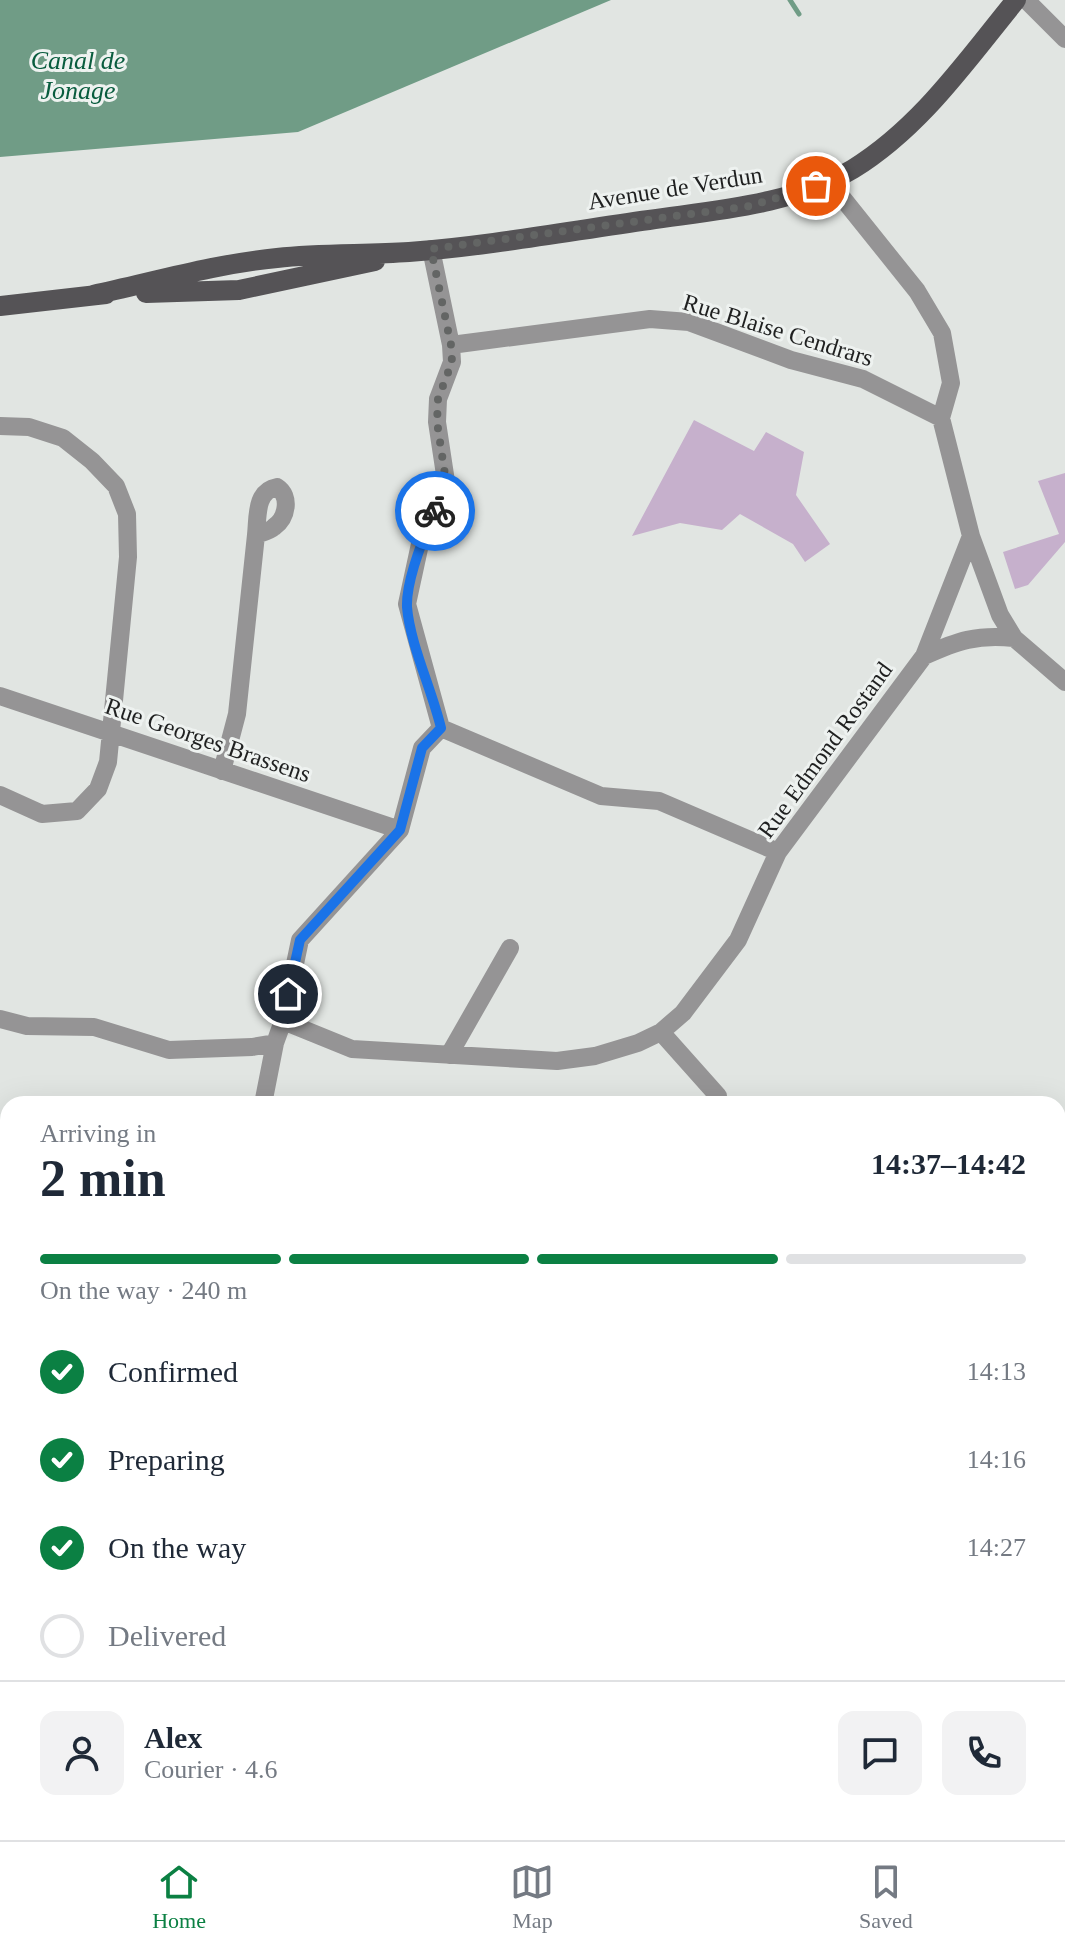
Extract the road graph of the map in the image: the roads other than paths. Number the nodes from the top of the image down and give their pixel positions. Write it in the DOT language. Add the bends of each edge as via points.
graph roads {
  1 [pos="1016,0"];
  2 [pos="1026,0"];
  3 [pos="1065,39"];
  4 [pos="831,180"];
  5 [pos="431,249"];
  6 [pos="0,306"];
  7 [pos="451,345"];
  8 [pos="941,418"];
  9 [pos="0,426"];
  10 [pos="256,535"];
  11 [pos="971,536"];
  12 [pos="1014,638"];
  13 [pos="924,656"];
  14 [pos="1065,682"];
  15 [pos="0,696"];
  16 [pos="441,728"];
  17 [pos="110,733"];
  18 [pos="222,771"];
  19 [pos="1,797"];
  20 [pos="400,830"];
  21 [pos="778,852"];
  22 [pos="510,948"];
  23 [pos="0,1019"];
  24 [pos="283,1021"];
  25 [pos="661,1032"];
  26 [pos="275,1043"];
  27 [pos="449,1055"];
  28 [pos="265,1096"];
  29 [pos="718,1096"];
  1 -- 4 [label="main road, Avenue de Verdun" via="924,112 890,143"];
  2 -- 3 [label="street"];
  4 -- 5 [label="main road, Avenue de Verdun" via="750,206"];
  4 -- 8 [label="street" via="917,291 942,333 951,383"];
  5 -- 6 [label="main road, Avenue de Verdun" via="272,258 93,295"];
  5 -- 7 [label="street"];
  7 -- 8 [label="street, Rue Blaise Cendrars" via="650,319 689,322 791,360 863,379"];
  7 -- 16 [label="street" via="452,362 438,399 437,422 447,488 420,544 407,604"];
  8 -- 11 [label="street"];
  9 -- 17 [label="street" via="29,427 63,438 116,486 127,514 128,557"];
  10 -- 18 [label="street" via="237,714"];
  11 -- 12 [label="street"];
  11 -- 13 [label="street, Rue Edmond Rostand"];
  12 -- 13 [label="street, Rue Edmond Rostand" via="985,635"];
  12 -- 14 [label="street"];
  13 -- 21 [label="street, Rue Edmond Rostand"];
  15 -- 17 [label="street, Rue Georges Brassens"];
  16 -- 20 [label="street" via="422,748"];
  16 -- 21 [label="street" via="601,796 659,801"];
  17 -- 18 [label="street, Rue Georges Brassens"];
  17 -- 19 [label="street" via="108,762 98,789 77,811 42,814"];
  18 -- 20 [label="street, Rue Georges Brassens"];
  20 -- 24 [label="street" via="300,940"];
  21 -- 25 [label="street, Rue Edmond Rostand" via="738,940 683,1013"];
  22 -- 27 [label="street"];
  23 -- 26 [label="street" via="27,1026 94,1027 169,1050"];
  24 -- 26 [label="street"];
  24 -- 27 [label="street, Rue Edmond Rostand" via="352,1049"];
  25 -- 27 [label="street, Rue Edmond Rostand" via="595,1056 557,1061"];
  25 -- 29 [label="street"];
  26 -- 28 [label="street"];
}
